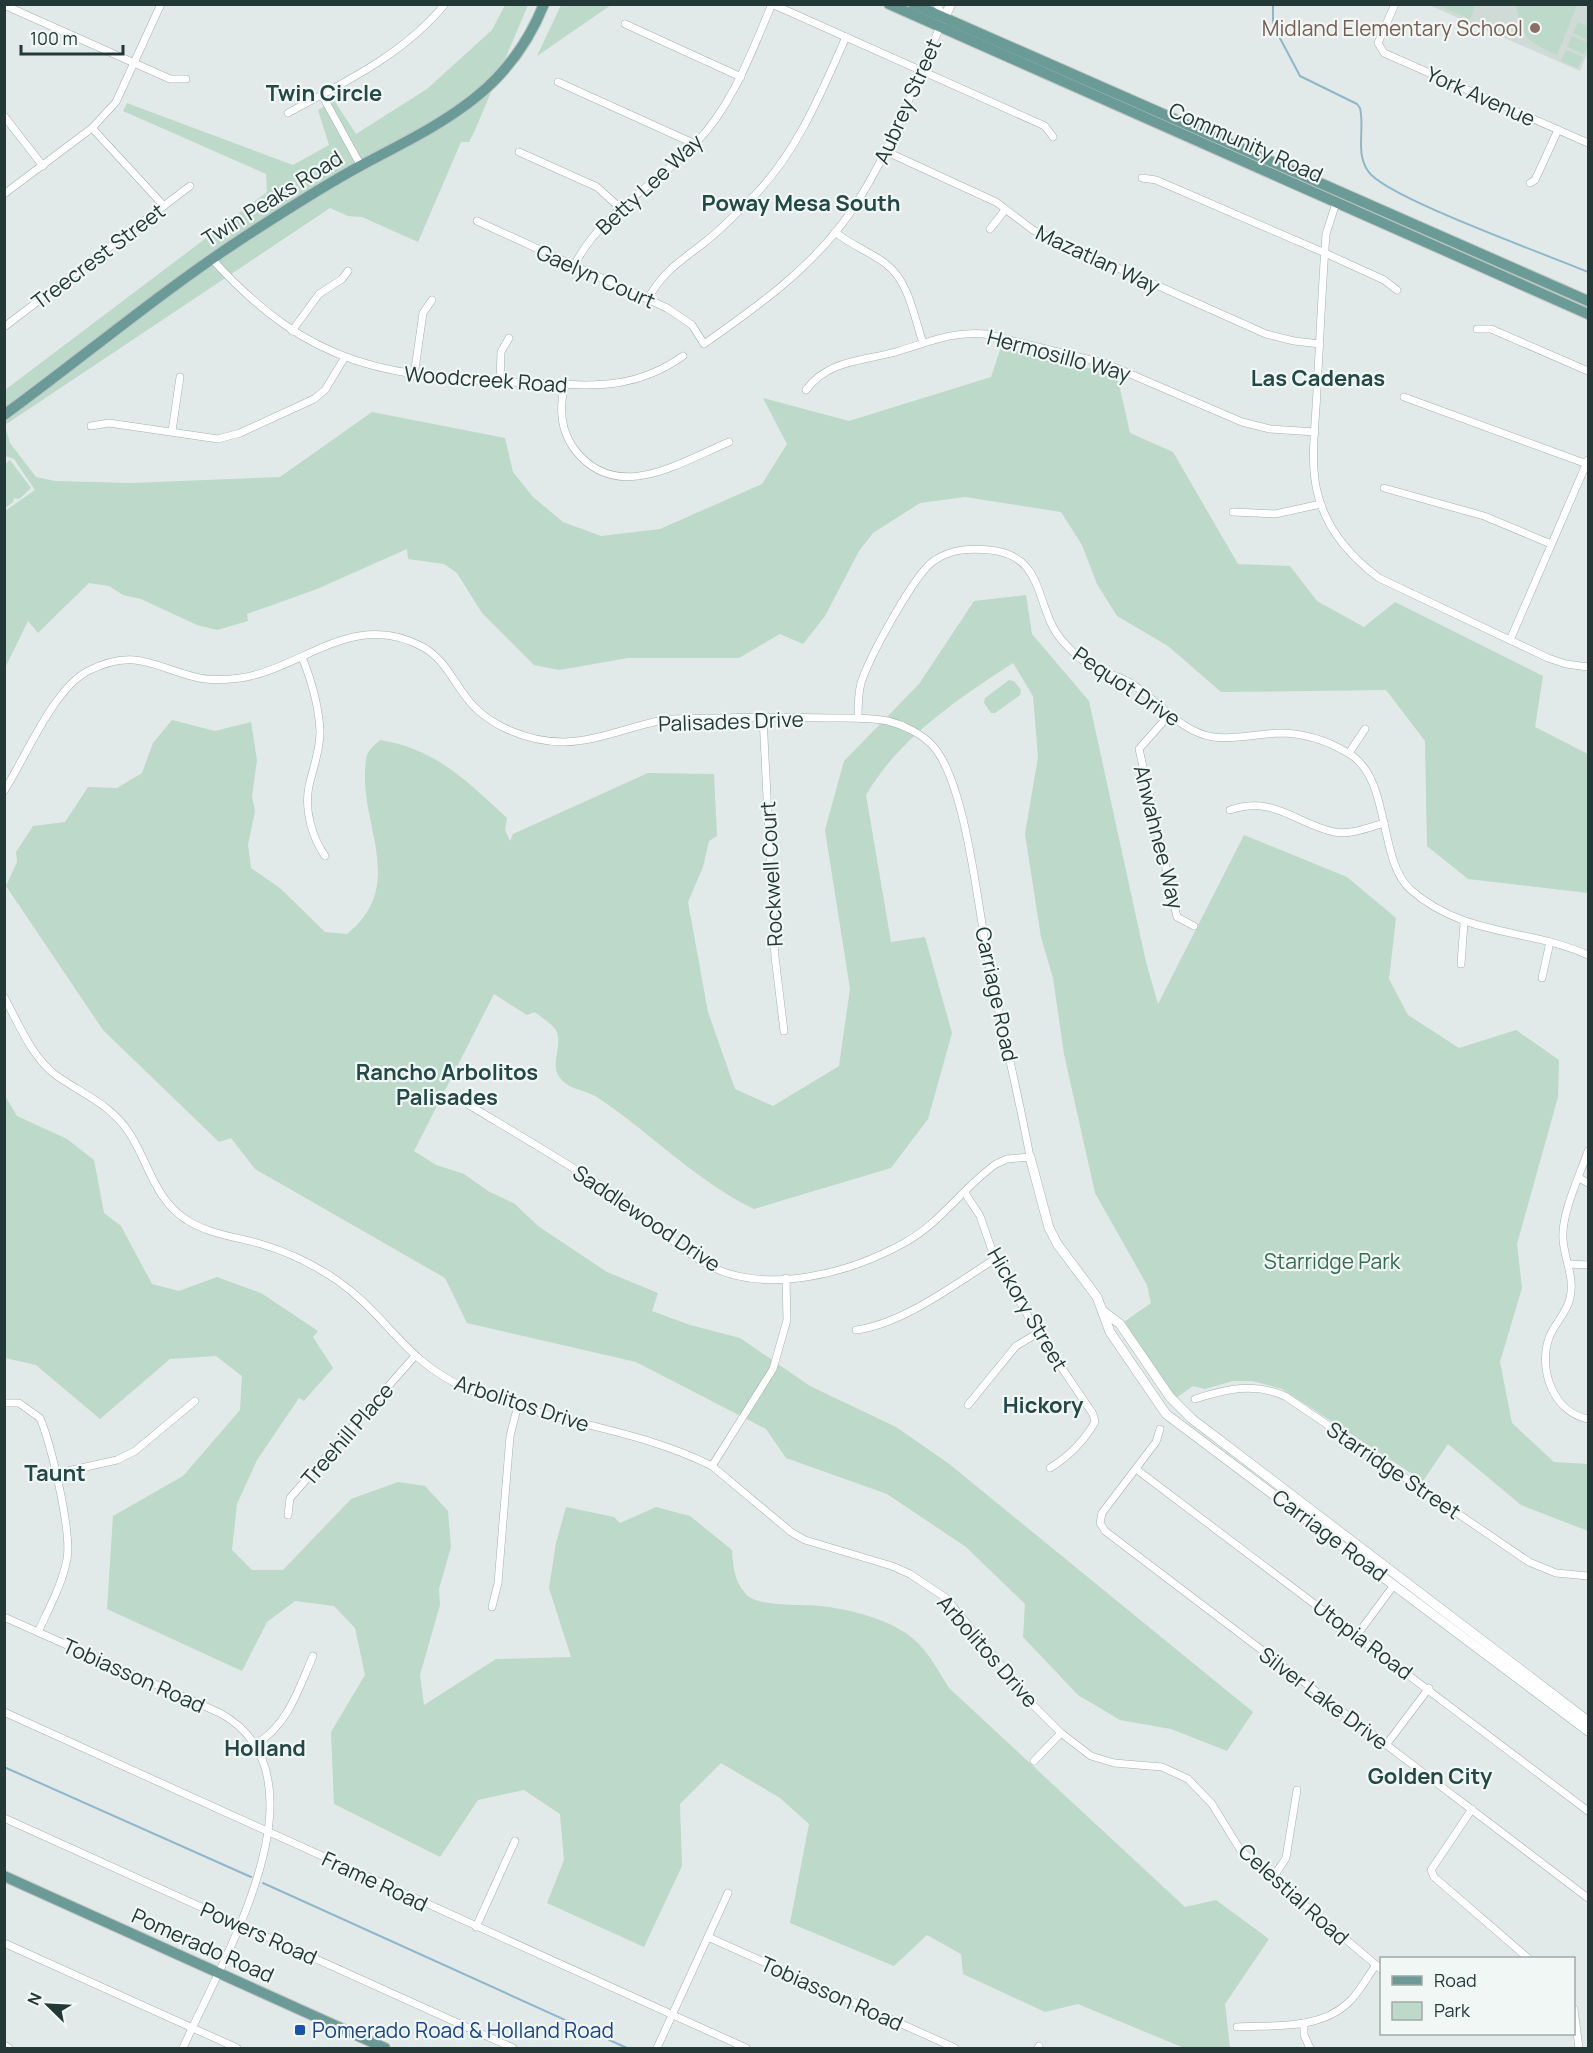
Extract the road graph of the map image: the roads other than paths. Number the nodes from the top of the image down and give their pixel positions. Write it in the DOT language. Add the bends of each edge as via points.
graph roads {
  1 [pos="161,4"];
  2 [pos="445,4"];
  3 [pos="544,4"];
  4 [pos="772,4"];
  5 [pos="889,4"];
  6 [pos="913,4"];
  7 [pos="937,4"];
  8 [pos="951,4"];
  9 [pos="1395,4"];
  10 [pos="4,5"];
  11 [pos="942,23"];
  12 [pos="625,24"];
  13 [pos="846,37"];
  14 [pos="135,64"];
  15 [pos="921,71"];
  16 [pos="741,77"];
  17 [pos="186,79"];
  18 [pos="558,82"];
  19 [pos="322,95"];
  20 [pos="288,113"];
  21 [pos="4,116"];
  22 [pos="92,128"];
  23 [pos="1558,130"];
  24 [pos="1053,137"];
  25 [pos="1588,143"];
  26 [pos="695,144"];
  27 [pos="885,151"];
  28 [pos="519,152"];
  29 [pos="1275,164"];
  30 [pos="43,166"];
  31 [pos="361,166"];
  32 [pos="1142,178"];
  33 [pos="1530,183"];
  34 [pos="190,186"];
  35 [pos="4,194"];
  36 [pos="1336,203"];
  37 [pos="164,206"];
  38 [pos="619,207"];
  39 [pos="1005,210"];
  40 [pos="1392,215"];
  41 [pos="477,222"];
  42 [pos="990,229"];
  43 [pos="835,232"];
  44 [pos="1325,253"];
  45 [pos="212,259"];
  46 [pos="574,266"];
  47 [pos="348,271"];
  48 [pos="1397,290"];
  49 [pos="648,299"];
  50 [pos="432,300"];
  51 [pos="1588,301"];
  52 [pos="1588,314"];
  53 [pos="4,327"];
  54 [pos="1477,329"];
  55 [pos="292,331"];
  56 [pos="509,338"];
  57 [pos="923,343"];
  58 [pos="704,344"];
  59 [pos="1320,344"];
  60 [pos="684,356"];
  61 [pos="345,357"];
  62 [pos="1588,371"];
  63 [pos="414,376"];
  64 [pos="180,377"];
  65 [pos="500,382"];
  66 [pos="565,384"];
  67 [pos="806,390"];
  68 [pos="1404,397"];
  69 [pos="4,415"];
  70 [pos="91,426"];
  71 [pos="172,431"];
  72 [pos="1315,432"];
  73 [pos="729,442"];
  74 [pos="1588,462"];
  75 [pos="1384,488"];
  76 [pos="1321,504"];
  77 [pos="1233,512"];
  78 [pos="1551,544"];
  79 [pos="1510,640"];
  80 [pos="302,657"];
  81 [pos="1588,667"];
  82 [pos="1170,714"];
  83 [pos="763,717"];
  84 [pos="858,718"];
  85 [pos="1365,729"];
  86 [pos="1349,753"];
  87 [pos="4,791"];
  88 [pos="1230,810"];
  89 [pos="1384,823"];
  90 [pos="325,856"];
  91 [pos="1464,923"];
  92 [pos="1194,926"];
  93 [pos="1550,942"];
  94 [pos="1588,955"];
  95 [pos="1461,964"];
  96 [pos="1542,978"];
  97 [pos="4,997"];
  98 [pos="784,1031"];
  99 [pos="459,1099"];
  100 [pos="1588,1151"];
  101 [pos="1030,1157"];
  102 [pos="1579,1178"];
  103 [pos="1588,1183"];
  104 [pos="965,1193"];
  105 [pos="995,1259"];
  106 [pos="1568,1264"];
  107 [pos="1588,1265"];
  108 [pos="786,1278"];
  109 [pos="1104,1312"];
  110 [pos="856,1330"];
  111 [pos="1038,1333"];
  112 [pos="414,1357"];
  113 [pos="1142,1357"];
  114 [pos="1132,1365"];
  115 [pos="1195,1398"];
  116 [pos="195,1401"];
  117 [pos="4,1403"];
  118 [pos="518,1405"];
  119 [pos="968,1405"];
  120 [pos="1588,1419"];
  121 [pos="1160,1429"];
  122 [pos="1203,1434"];
  123 [pos="712,1466"];
  124 [pos="1050,1468"];
  125 [pos="1136,1469"];
  126 [pos="54,1474"];
  127 [pos="288,1515"];
  128 [pos="1588,1576"];
  129 [pos="1397,1581"];
  130 [pos="492,1607"];
  131 [pos="4,1617"];
  132 [pos="38,1632"];
  133 [pos="1357,1635"];
  134 [pos="1489,1650"];
  135 [pos="313,1656"];
  136 [pos="1429,1688"];
  137 [pos="4,1712"];
  138 [pos="1588,1721"];
  139 [pos="1588,1731"];
  140 [pos="1060,1732"];
  141 [pos="256,1744"];
  142 [pos="1386,1744"];
  143 [pos="1034,1761"];
  144 [pos="1297,1790"];
  145 [pos="1472,1809"];
  146 [pos="1588,1810"];
  147 [pos="4,1818"];
  148 [pos="268,1832"];
  149 [pos="515,1840"];
  150 [pos="4,1876"];
  151 [pos="1272,1879"];
  152 [pos="728,1893"];
  153 [pos="1587,1893"];
  154 [pos="239,1925"];
  155 [pos="476,1927"];
  156 [pos="708,1937"];
  157 [pos="4,1943"];
  158 [pos="1526,1957"];
  159 [pos="1379,1968"];
  160 [pos="217,1972"];
  161 [pos="1575,2012"];
  162 [pos="673,2015"];
  163 [pos="1304,2023"];
  164 [pos="1237,2027"];
  165 [pos="192,2028"];
  166 [pos="4,2045"];
  167 [pos="9,2049"];
  168 [pos="183,2049"];
  169 [pos="237,2049"];
  170 [pos="385,2049"];
  171 [pos="513,2049"];
  172 [pos="657,2049"];
  173 [pos="746,2049"];
  174 [pos="955,2049"];
  175 [pos="1310,2049"];
  176 [pos="1579,2049"];
  1 -- 14 [label="street"];
  2 -- 19 [label="street" via="404,46"];
  3 -- 31 [label="main road, Twin Peaks Road" via="518,52 482,93 437,126"];
  4 -- 13 [label="street"];
  4 -- 16 [label="street, Betty Lee Way"];
  5 -- 11 [label="main road, Community Road"];
  6 -- 11 [label="main road, Community Road"];
  7 -- 11 [label="street"];
  8 -- 11 [label="street, Aubrey Street"];
  9 -- 23 [label="street, York Avenue" via="1378,43 1384,53"];
  10 -- 14 [label="street"];
  11 -- 15 [label="street, Aubrey Street"];
  11 -- 29 [label="main road, Community Road"];
  11 -- 36 [label="main road, Community Road"];
  12 -- 16 [label="street"];
  13 -- 15 [label="street"];
  13 -- 49 [label="street" via="795,144 758,192 705,242 675,263"];
  14 -- 17 [label="street" via="170,79"];
  14 -- 22 [label="street" via="116,102"];
  15 -- 24 [label="street" via="1045,126"];
  15 -- 27 [label="street, Aubrey Street"];
  16 -- 26 [label="street, Betty Lee Way"];
  18 -- 26 [label="street"];
  19 -- 20 [label="street"];
  19 -- 31 [label="street"];
  21 -- 30 [label="street"];
  22 -- 30 [label="street"];
  22 -- 37 [label="street"];
  23 -- 25 [label="street, York Avenue"];
  23 -- 33 [label="street" via="1535,180"];
  26 -- 38 [label="street, Betty Lee Way"];
  27 -- 39 [label="street, Mazatlan Way" via="978,192"];
  27 -- 43 [label="street, Aubrey Street"];
  28 -- 38 [label="street" via="597,187"];
  29 -- 36 [label="main road" via="1289,176 1334,196"];
  29 -- 40 [label="main road, Community Road"];
  30 -- 35 [label="street"];
  31 -- 45 [label="main road, Twin Peaks Road"];
  32 -- 44 [label="street" via="1156,180"];
  34 -- 37 [label="street, Treecrest Street"];
  36 -- 40 [label="main road" via="1343,199 1380,215"];
  36 -- 44 [label="street" via="1326,234"];
  36 -- 52 [label="main road, Community Road"];
  37 -- 53 [label="street, Treecrest Street"];
  38 -- 46 [label="street, Betty Lee Way" via="594,234"];
  39 -- 42 [label="street"];
  39 -- 59 [label="street, Mazatlan Way" via="1033,230 1266,334"];
  40 -- 51 [label="main road, Community Road"];
  41 -- 46 [label="street, Gaelyn Court"];
  43 -- 57 [label="street" via="853,247 886,264 900,279"];
  43 -- 58 [label="street, Aubrey Street" via="777,291"];
  44 -- 48 [label="street"];
  44 -- 59 [label="street"];
  45 -- 55 [label="street, Woodcreek Road" via="264,311"];
  45 -- 69 [label="main road, Twin Peaks Road"];
  46 -- 49 [label="street, Gaelyn Court"];
  47 -- 55 [label="street" via="319,294"];
  49 -- 58 [label="street, Gaelyn Court" via="692,326"];
  50 -- 63 [label="street" via="423,313"];
  54 -- 62 [label="street" via="1491,329"];
  55 -- 61 [label="street, Woodcreek Road"];
  56 -- 65 [label="street" via="501,352"];
  57 -- 67 [label="street, Hermosillo Way" via="838,365 814,379"];
  57 -- 72 [label="street, Hermosillo Way" via="966,332 985,334 1107,364 1242,422 1270,429"];
  59 -- 72 [label="street"];
  60 -- 66 [label="street, Woodcreek Road" via="645,377 590,387"];
  61 -- 63 [label="street, Woodcreek Road"];
  61 -- 71 [label="street" via="325,390 314,399 240,433 218,439"];
  63 -- 65 [label="street, Woodcreek Road"];
  64 -- 71 [label="street"];
  65 -- 66 [label="street, Woodcreek Road"];
  66 -- 73 [label="street" via="561,418 568,441 584,461 606,474 626,478 647,476"];
  68 -- 74 [label="street"];
  70 -- 71 [label="street" via="109,423"];
  72 -- 76 [label="street"];
  74 -- 78 [label="street"];
  75 -- 78 [label="street" via="1484,516"];
  76 -- 77 [label="street" via="1275,514"];
  76 -- 79 [label="street" via="1339,541 1378,578"];
  78 -- 79 [label="street"];
  79 -- 81 [label="street" via="1566,664"];
  80 -- 83 [label="street, Palisades Drive" via="366,633 400,638 425,648 441,660 464,696 493,723 546,740 594,740 661,720"];
  80 -- 87 [label="street, Palisades Drive" via="244,677 212,680 142,660 106,663 85,672 59,697"];
  80 -- 90 [label="street" via="316,691 320,734 308,804 314,840"];
  82 -- 84 [label="street, Pequot Drive" via="1129,682 1082,660 1063,642 1052,626 1036,579 1012,557 992,550 959,549 937,558 920,573 866,671 859,694"];
  82 -- 86 [label="street, Pequot Drive" via="1209,736 1234,739 1280,733 1324,741"];
  82 -- 92 [label="street, Ahwahnee Way" via="1138,749 1177,916"];
  83 -- 84 [label="street, Palisades Drive"];
  83 -- 98 [label="street, Rockwell Court" via="775,957"];
  84 -- 101 [label="street, Carriage Road" via="892,722 923,738 935,748 957,790"];
  85 -- 86 [label="street"];
  86 -- 89 [label="street, Pequot Drive" via="1369,775"];
  88 -- 89 [label="street" via="1245,805 1274,809 1332,831 1350,833"];
  89 -- 91 [label="street, Pequot Drive" via="1398,870 1409,889 1443,914"];
  91 -- 93 [label="street, Pequot Drive"];
  91 -- 95 [label="street"];
  93 -- 94 [label="street, Pequot Drive"];
  93 -- 96 [label="street"];
  97 -- 112 [label="street, Arbolitos Drive" via="40,1059 56,1075 106,1105 118,1117 151,1179 180,1214 207,1229 302,1259 339,1281"];
  99 -- 108 [label="street, Saddlewood Drive" via="591,1178 707,1265 736,1275"];
  100 -- 102 [label="street"];
  101 -- 104 [label="street, Saddlewood Drive" via="996,1164"];
  101 -- 109 [label="street, Carriage Road" via="1049,1228"];
  102 -- 103 [label="street"];
  102 -- 106 [label="street" via="1563,1237"];
  104 -- 105 [label="street, Hickory Street" via="980,1216"];
  104 -- 108 [label="street, Saddlewood Drive" via="936,1221 886,1253 828,1273"];
  105 -- 110 [label="street" via="926,1302 872,1328"];
  105 -- 111 [label="street, Hickory Street"];
  106 -- 107 [label="street"];
  106 -- 120 [label="street" via="1571,1297 1549,1338 1545,1371 1563,1405"];
  108 -- 123 [label="street" via="786,1320 773,1369"];
  109 -- 113 [label="street, Carriage Road" via="1119,1324"];
  109 -- 114 [label="street, Carriage Road" via="1107,1327"];
  111 -- 119 [label="street" via="1016,1346"];
  111 -- 124 [label="street, Hickory Street" via="1095,1422 1065,1459"];
  112 -- 118 [label="street, Arbolitos Drive" via="449,1380"];
  112 -- 127 [label="street, Treehill Place" via="290,1498"];
  113 -- 114 [label="street"];
  113 -- 122 [label="street, Carriage Road"];
  114 -- 122 [label="street, Carriage Road" via="1166,1414"];
  115 -- 128 [label="street, Starridge Street" via="1228,1388 1253,1387 1286,1396 1529,1562 1556,1573"];
  116 -- 126 [label="street" via="126,1455"];
  117 -- 126 [label="street" via="19,1404 40,1418"];
  118 -- 123 [label="street, Arbolitos Drive" via="670,1448"];
  118 -- 130 [label="street" via="510,1436 498,1583"];
  121 -- 125 [label="street" via="1156,1442"];
  122 -- 129 [label="street, Carriage Road"];
  123 -- 140 [label="street, Arbolitos Drive" via="791,1532 826,1548 892,1566 946,1598"];
  125 -- 133 [label="street, Utopia Road"];
  125 -- 142 [label="street, Silver Lake Drive" via="1102,1512 1100,1523 1105,1531"];
  126 -- 132 [label="street" via="67,1557 60,1584"];
  129 -- 133 [label="street"];
  129 -- 134 [label="street, Carriage Road"];
  131 -- 132 [label="street, Tobiasson Road"];
  132 -- 141 [label="street, Tobiasson Road" via="220,1713 235,1721"];
  133 -- 136 [label="street, Utopia Road"];
  134 -- 138 [label="street, Carriage Road"];
  134 -- 139 [label="street, Carriage Road"];
  135 -- 141 [label="street" via="284,1718"];
  136 -- 142 [label="street"];
  136 -- 146 [label="street, Utopia Road"];
  137 -- 148 [label="street, Frame Road"];
  140 -- 143 [label="street"];
  140 -- 151 [label="street, Celestial Road" via="1091,1756 1114,1763 1162,1767 1188,1779 1212,1804 1241,1851"];
  141 -- 148 [label="street" via="266,1770 270,1797"];
  142 -- 145 [label="street, Silver Lake Drive"];
  144 -- 151 [label="street" via="1287,1854"];
  145 -- 153 [label="street, Silver Lake Drive"];
  145 -- 158 [label="street" via="1431,1870"];
  147 -- 154 [label="street, Powers Road"];
  148 -- 154 [label="street" via="266,1850"];
  148 -- 155 [label="street, Frame Road"];
  149 -- 155 [label="street"];
  150 -- 160 [label="main road, Pomerado Road"];
  151 -- 159 [label="street, Celestial Road"];
  152 -- 156 [label="street"];
  154 -- 160 [label="street"];
  154 -- 171 [label="street, Powers Road"];
  155 -- 162 [label="street, Frame Road"];
  156 -- 162 [label="street"];
  156 -- 174 [label="street, Tobiasson Road"];
  157 -- 165 [label="street"];
  159 -- 163 [label="street" via="1348,2002 1331,2014"];
  160 -- 165 [label="street"];
  160 -- 170 [label="main road, Pomerado Road"];
  161 -- 176 [label="street"];
  162 -- 172 [label="street"];
  162 -- 173 [label="street, Frame Road"];
  163 -- 164 [label="street"];
  163 -- 175 [label="street"];
  165 -- 168 [label="street"];
  165 -- 169 [label="street"];
  166 -- 167 [label="street"];
}
